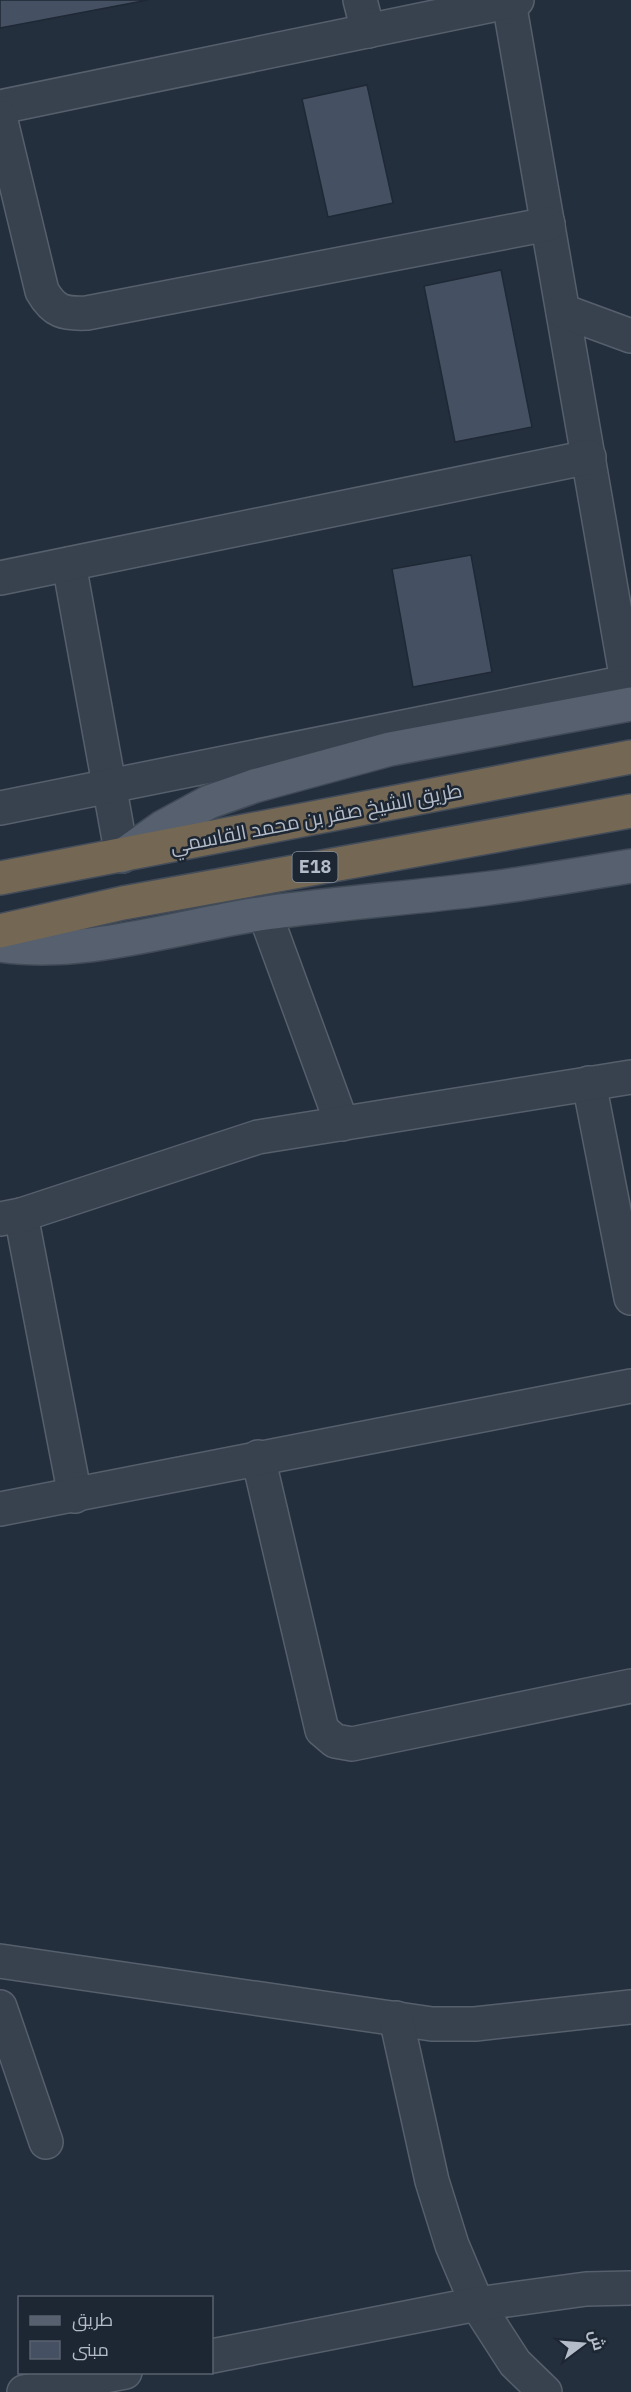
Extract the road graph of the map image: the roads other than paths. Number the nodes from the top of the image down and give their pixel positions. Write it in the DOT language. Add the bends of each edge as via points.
graph roads {
  1 [pos="513,1"];
  2 [pos="435,8"];
  3 [pos="364,15"];
  4 [pos="0,107"];
  5 [pos="0,117"];
  6 [pos="548,224"];
  7 [pos="563,311"];
  8 [pos="631,336"];
  9 [pos="589,457"];
  10 [pos="69,564"];
  11 [pos="0,578"];
  12 [pos="630,697"];
  13 [pos="631,757"];
  14 [pos="109,786"];
  15 [pos="0,808"];
  16 [pos="631,811"];
  17 [pos="122,856"];
  18 [pos="631,866"];
  19 [pos="0,878"];
  20 [pos="265,914"];
  21 [pos="0,931"];
  22 [pos="0,945"];
  23 [pos="631,1077"];
  24 [pos="589,1083"];
  25 [pos="342,1124"];
  26 [pos="11,1217"];
  27 [pos="631,1298"];
  28 [pos="631,1386"];
  29 [pos="258,1457"];
  30 [pos="75,1496"];
  31 [pos="0,1509"];
  32 [pos="631,1686"];
  33 [pos="0,1961"];
  34 [pos="0,2007"];
  35 [pos="631,2007"];
  36 [pos="396,2018"];
  37 [pos="46,2142"];
  38 [pos="631,2288"];
  39 [pos="477,2304"];
  40 [pos="213,2356"];
  41 [pos="120,2374"];
  42 [pos="24,2392"];
  43 [pos="544,2392"];
  1 -- 2 [label="street"];
  1 -- 6 [label="street"];
  2 -- 3 [label="street"];
  3 -- 4 [label="street"];
  5 -- 6 [label="street" via="42,291 51,306 70,314"];
  6 -- 7 [label="street"];
  7 -- 8 [label="street"];
  7 -- 9 [label="street"];
  9 -- 10 [label="street"];
  9 -- 12 [label="street"];
  10 -- 11 [label="street"];
  10 -- 14 [label="street"];
  12 -- 14 [label="street"];
  12 -- 17 [label="main road" via="390,748 254,786 209,802 163,826"];
  13 -- 17 [label="highway, طريق الشيخ صقر بن محمد القاسمي / E18"];
  14 -- 15 [label="street"];
  14 -- 17 [label="street"];
  16 -- 21 [label="highway, E18" via="123,903"];
  17 -- 19 [label="highway, طريق الشيخ صقر بن محمد القاسمي / E18"];
  18 -- 20 [label="main road" via="484,889"];
  20 -- 22 [label="main road" via="110,942"];
  20 -- 25 [label="street"];
  23 -- 24 [label="street"];
  24 -- 25 [label="street"];
  24 -- 27 [label="street"];
  25 -- 26 [label="street" via="258,1137"];
  26 -- 30 [label="street"];
  28 -- 29 [label="street"];
  29 -- 30 [label="street"];
  29 -- 32 [label="street" via="322,1730 335,1741 352,1744"];
  30 -- 31 [label="street"];
  33 -- 36 [label="street"];
  34 -- 37 [label="street"];
  35 -- 36 [label="street" via="475,2024 432,2024"];
  36 -- 39 [label="street" via="432,2181 452,2245"];
  38 -- 39 [label="street" via="586,2289"];
  39 -- 40 [label="street"];
  39 -- 43 [label="street" via="515,2363"];
  41 -- 42 [label="street"];
}
